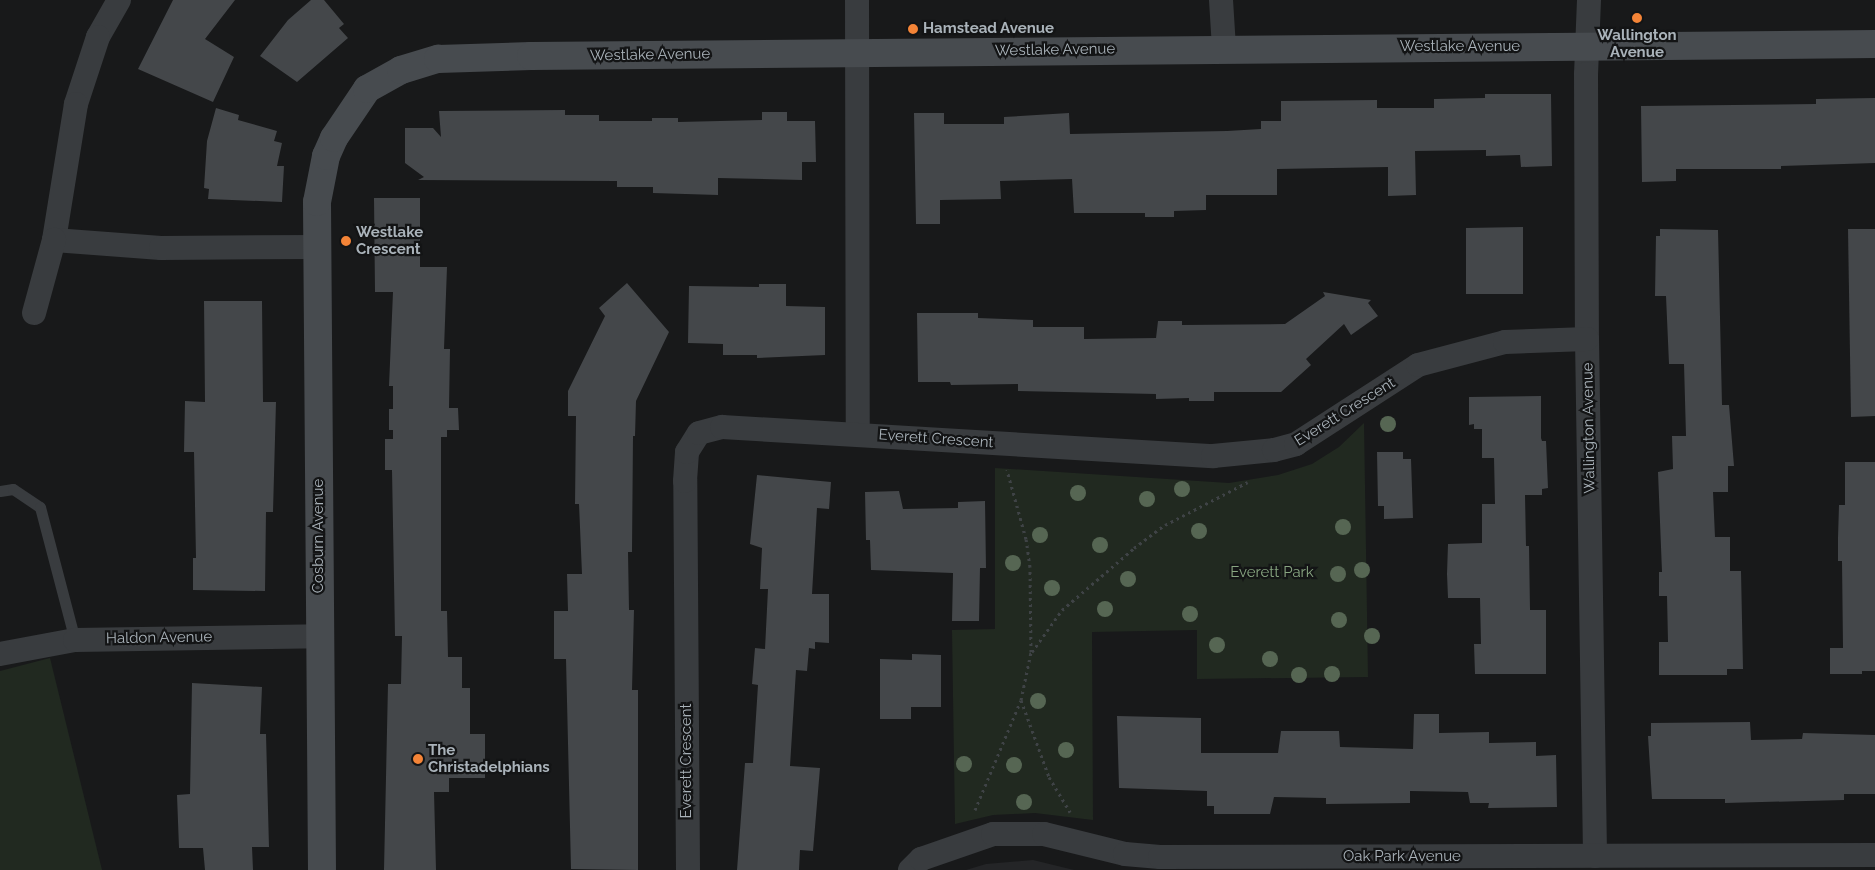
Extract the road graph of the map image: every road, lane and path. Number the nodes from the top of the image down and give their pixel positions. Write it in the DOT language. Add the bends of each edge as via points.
graph roads {
  1 [pos="119,0"];
  2 [pos="857,0"];
  3 [pos="1221,0"];
  4 [pos="1588,0"];
  5 [pos="1875,44"];
  6 [pos="1587,47"];
  7 [pos="1224,48"];
  8 [pos="858,53"];
  9 [pos="317,202"];
  10 [pos="54,240"];
  11 [pos="317,247"];
  12 [pos="34,313"];
  13 [pos="1587,339"];
  14 [pos="858,434"];
  15 [pos="1006,464"];
  16 [pos="1256,476"];
  17 [pos="0,492"];
  18 [pos="320,636"];
  19 [pos="75,640"];
  20 [pos="1031,652"];
  21 [pos="0,654"];
  22 [pos="1021,700"];
  23 [pos="1072,815"];
  24 [pos="966,843"];
  25 [pos="1875,855"];
  26 [pos="1595,856"];
  27 [pos="322,870"];
  28 [pos="688,870"];
  29 [pos="910,870"];
  1 -- 10 [label="street" via="98,37 76,104"];
  2 -- 8 [label="street"];
  3 -- 7 [label="street"];
  4 -- 6 [label="street, Wallington Avenue"];
  5 -- 6 [label="street, Westlake Avenue"];
  6 -- 7 [label="street, Westlake Avenue"];
  6 -- 13 [label="street, Wallington Avenue"];
  7 -- 8 [label="street, Westlake Avenue"];
  8 -- 9 [label="street, Westlake Avenue" via="438,58 401,70 367,89 326,156"];
  8 -- 14 [label="street"];
  9 -- 11 [label="street, Cosburn Avenue"];
  10 -- 11 [label="street" via="162,248"];
  10 -- 12 [label="street"];
  11 -- 18 [label="street, Cosburn Avenue"];
  13 -- 14 [label="street, Everett Crescent" via="1505,342 1418,366 1296,444 1274,450 1213,456"];
  13 -- 26 [label="street, Wallington Avenue"];
  14 -- 28 [label="street, Everett Crescent" via="722,427 699,433 687,452"];
  15 -- 20 [label="path" via="1030,567"];
  16 -- 20 [label="path" via="1166,525 1134,548 1062,610"];
  17 -- 19 [label="lane" via="13,489 40,507"];
  18 -- 19 [label="street, Haldon Avenue"];
  18 -- 27 [label="street, Cosburn Avenue"];
  19 -- 21 [label="street, Haldon Avenue"];
  20 -- 22 [label="path"];
  22 -- 23 [label="path" via="1048,777"];
  22 -- 24 [label="path" via="993,763"];
  24 -- 26 [label="street, Oak Park Avenue" via="994,834 1044,834 1125,854 1160,857"];
  24 -- 29 [label="street, Oak Park Avenue" via="921,859"];
  25 -- 26 [label="street, Oak Park Avenue"];
}
